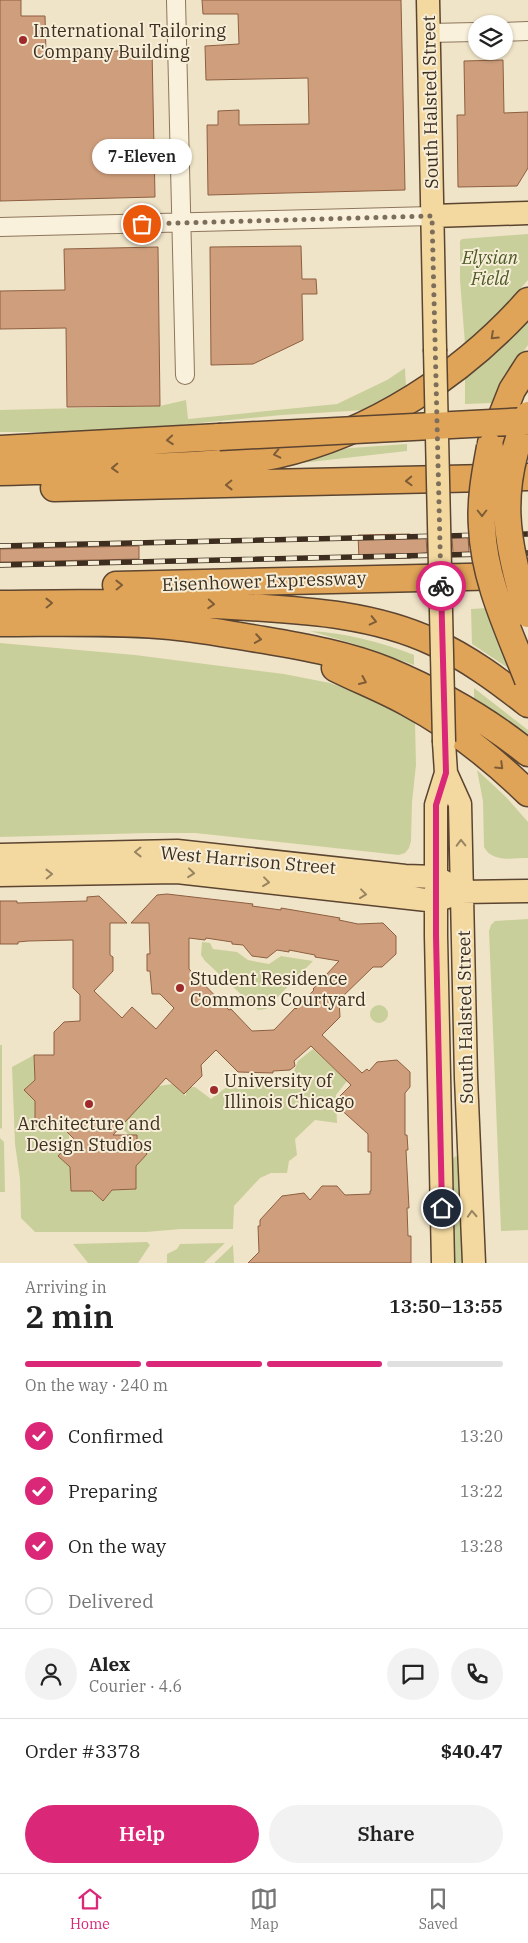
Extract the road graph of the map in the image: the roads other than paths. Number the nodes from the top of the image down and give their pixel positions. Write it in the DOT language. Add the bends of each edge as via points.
graph roads {
  1 [pos="176,0"];
  2 [pos="428,0"];
  3 [pos="528,31"];
  4 [pos="468,32"];
  5 [pos="513,32"];
  6 [pos="429,33"];
  7 [pos="528,213"];
  8 [pos="432,216"];
  9 [pos="181,223"];
  10 [pos="0,227"];
  11 [pos="528,301"];
  12 [pos="528,365"];
  13 [pos="185,375"];
  14 [pos="528,415"];
  15 [pos="528,420"];
  16 [pos="0,449"];
  17 [pos="0,472"];
  18 [pos="528,477"];
  19 [pos="0,489"];
  20 [pos="528,575"];
  21 [pos="0,587"];
  22 [pos="0,604"];
  23 [pos="528,614"];
  24 [pos="0,623"];
  25 [pos="288,644"];
  26 [pos="528,680"];
  27 [pos="528,704"];
  28 [pos="528,753"];
  29 [pos="446,773"];
  30 [pos="528,793"];
  31 [pos="0,855"];
  32 [pos="0,875"];
  33 [pos="436,877"];
  34 [pos="528,891"];
  35 [pos="461,892"];
  36 [pos="436,901"];
  37 [pos="443,1263"];
  38 [pos="474,1263"];
  1 -- 9 [label="street"];
  2 -- 6 [label="main road, South Halsted Street"];
  3 -- 5 [label="street"];
  4 -- 6 [label="street"];
  6 -- 8 [label="main road, South Halsted Street"];
  7 -- 8 [label="main road"];
  8 -- 9 [label="street"];
  8 -- 29 [label="main road, South Halsted Street, bridge"];
  9 -- 10 [label="street"];
  9 -- 13 [label="street"];
  11 -- 17 [label="highway, one-way" via="450,374 366,423 310,445 277,455 205,465"];
  12 -- 26 [label="highway, one-way, bridge" via="512,390 490,447 483,486 482,527 493,587"];
  14 -- 23 [label="highway, bridge" via="514,455 506,506 512,558"];
  15 -- 16 [label="highway, one-way, bridge"];
  18 -- 19 [label="highway, one-way"];
  21 -- 20 [label="highway, Eisenhower Expressway, one-way"];
  22 -- 27 [label="highway, one-way" via="196,603 349,616 432,642 480,669"];
  24 -- 25 [label="highway, one-way" via="171,626"];
  25 -- 28 [label="highway" via="387,670 471,713"];
  25 -- 30 [label="highway, one-way" via="408,702 458,733 493,759"];
  29 -- 33 [label="main road, South Halsted Street" via="436,805"];
  35 -- 29 [label="main road, South Halsted Street, one-way" via="460,804"];
  33 -- 31 [label="main road, West Harrison Street, one-way" via="178,850"];
  32 -- 36 [label="main road, West Harrison Street, one-way" via="177,872"];
  33 -- 35 [label="main road, West Harrison Street"];
  33 -- 36 [label="main road, South Halsted Street"];
  34 -- 35 [label="main road, West Harrison Street"];
  35 -- 36 [label="main road, West Harrison Street"];
  38 -- 35 [label="main road, South Halsted Street, one-way"];
  36 -- 37 [label="main road, South Halsted Street"];
}
